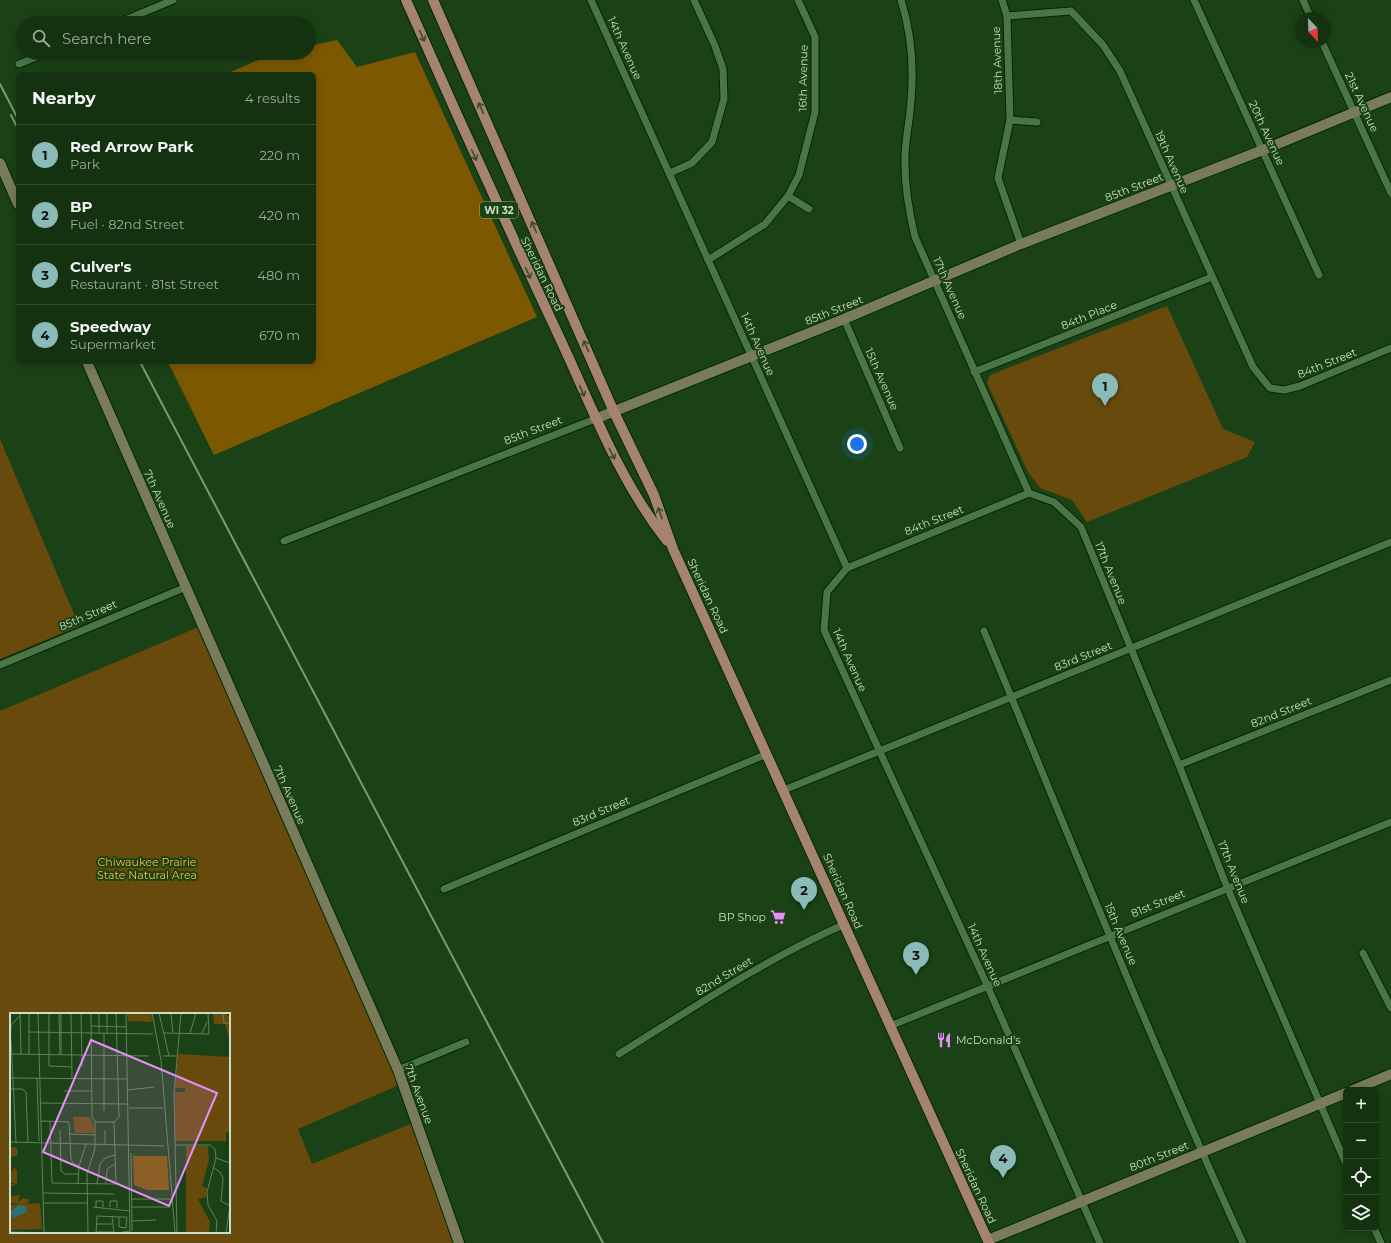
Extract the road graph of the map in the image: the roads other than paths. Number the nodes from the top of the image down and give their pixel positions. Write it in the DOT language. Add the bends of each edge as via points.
graph roads {
  1 [pos="173,0"];
  2 [pos="406,0"];
  3 [pos="433,0"];
  4 [pos="592,0"];
  5 [pos="694,0"];
  6 [pos="798,0"];
  7 [pos="902,0"];
  8 [pos="1002,0"];
  9 [pos="1194,0"];
  10 [pos="1303,0"];
  11 [pos="1308,12"];
  12 [pos="135,16"];
  13 [pos="1006,16"];
  14 [pos="1325,48"];
  15 [pos="29,60"];
  16 [pos="20,64"];
  17 [pos="1391,97"];
  18 [pos="1355,112"];
  19 [pos="1010,120"];
  20 [pos="1037,122"];
  21 [pos="1263,150"];
  22 [pos="0,163"];
  23 [pos="670,173"];
  24 [pos="1171,186"];
  25 [pos="1391,193"];
  26 [pos="788,196"];
  27 [pos="16,199"];
  28 [pos="809,209"];
  29 [pos="1021,244"];
  30 [pos="708,260"];
  31 [pos="1319,275"];
  32 [pos="1212,277"];
  33 [pos="935,282"];
  34 [pos="844,320"];
  35 [pos="1391,348"];
  36 [pos="752,357"];
  37 [pos="88,364"];
  38 [pos="974,372"];
  39 [pos="1270,388"];
  40 [pos="614,412"];
  41 [pos="595,419"];
  42 [pos="900,448"];
  43 [pos="1029,493"];
  44 [pos="284,541"];
  45 [pos="1391,542"];
  46 [pos="673,550"];
  47 [pos="847,568"];
  48 [pos="186,587"];
  49 [pos="984,631"];
  50 [pos="1130,649"];
  51 [pos="0,665"];
  52 [pos="1391,680"];
  53 [pos="1012,697"];
  54 [pos="880,751"];
  55 [pos="767,754"];
  56 [pos="1179,765"];
  57 [pos="784,790"];
  58 [pos="1391,822"];
  59 [pos="1227,887"];
  60 [pos="444,889"];
  61 [pos="845,924"];
  62 [pos="1109,935"];
  63 [pos="1363,952"];
  64 [pos="987,985"];
  65 [pos="1391,1008"];
  66 [pos="890,1026"];
  67 [pos="466,1042"];
  68 [pos="619,1054"];
  69 [pos="398,1070"];
  70 [pos="1391,1074"];
  71 [pos="1360,1087"];
  72 [pos="1343,1094"];
  73 [pos="1320,1104"];
  74 [pos="1202,1152"];
  75 [pos="1344,1159"];
  76 [pos="1081,1201"];
  77 [pos="1375,1231"];
  78 [pos="986,1242"];
  79 [pos="459,1243"];
  80 [pos="1100,1243"];
  81 [pos="1243,1243"];
  82 [pos="1381,1243"];
  1 -- 12 [label="street"];
  2 -- 41 [label="main road, Sheridan Road / WI 32, one-way"];
  40 -- 3 [label="main road, Sheridan Road / WI 32, one-way"];
  4 -- 23 [label="street, 14th Avenue"];
  5 -- 23 [label="street" via="723,69 724,99 712,142 692,163"];
  6 -- 26 [label="street, 16th Avenue" via="815,37 815,112 799,176"];
  7 -- 33 [label="street, 17th Avenue" via="913,63 905,162 908,206 915,237"];
  8 -- 13 [label="street, 18th Avenue"];
  9 -- 21 [label="street, 20th Avenue"];
  10 -- 11 [label="street"];
  13 -- 19 [label="street, 18th Avenue"];
  13 -- 24 [label="street, 19th Avenue" via="1071,11 1102,45 1120,71"];
  14 -- 18 [label="street, 21st Avenue"];
  15 -- 16 [label="street"];
  17 -- 18 [label="street, 85th Street"];
  18 -- 21 [label="street, 85th Street"];
  18 -- 25 [label="street, 21st Avenue"];
  19 -- 20 [label="street"];
  19 -- 29 [label="street, 18th Avenue" via="998,178"];
  21 -- 24 [label="street, 85th Street"];
  21 -- 31 [label="street, 20th Avenue"];
  22 -- 27 [label="street"];
  23 -- 30 [label="street, 14th Avenue"];
  24 -- 29 [label="street, 85th Street"];
  24 -- 32 [label="street, 19th Avenue"];
  26 -- 28 [label="street"];
  26 -- 30 [label="street, 16th Avenue" via="765,224"];
  29 -- 33 [label="street, 85th Street"];
  30 -- 36 [label="street, 14th Avenue"];
  32 -- 38 [label="street, 84th Place"];
  32 -- 39 [label="street, 19th Avenue" via="1253,367"];
  33 -- 34 [label="street, 85th Street"];
  33 -- 38 [label="street, 17th Avenue"];
  34 -- 36 [label="street, 85th Street"];
  34 -- 42 [label="street, 15th Avenue"];
  35 -- 39 [label="street, 84th Street" via="1300,386 1284,390"];
  36 -- 40 [label="street, 85th Street"];
  36 -- 47 [label="street, 14th Avenue"];
  37 -- 48 [label="street, 7th Avenue"];
  38 -- 43 [label="street, 17th Avenue"];
  40 -- 41 [label="street, 85th Street"];
  46 -- 40 [label="main road, Sheridan Road / WI 32, one-way" via="654,495"];
  41 -- 44 [label="street, 85th Street"];
  41 -- 46 [label="main road, Sheridan Road / WI 32, one-way" via="613,457 648,517"];
  43 -- 47 [label="street, 84th Street"];
  43 -- 50 [label="street, 17th Avenue" via="1054,502 1081,527"];
  45 -- 50 [label="street, 83rd Street"];
  46 -- 55 [label="main road, Sheridan Road / WI 32"];
  47 -- 54 [label="street, 14th Avenue" via="827,592 824,630"];
  48 -- 51 [label="street, 85th Street"];
  48 -- 69 [label="street, 7th Avenue"];
  49 -- 53 [label="street, 15th Avenue"];
  50 -- 53 [label="street, 83rd Street"];
  50 -- 56 [label="street, 17th Avenue"];
  52 -- 56 [label="street, 82nd Street"];
  53 -- 54 [label="street, 83rd Street"];
  53 -- 62 [label="street, 15th Avenue"];
  54 -- 57 [label="street, 83rd Street"];
  54 -- 64 [label="street, 14th Avenue"];
  55 -- 57 [label="main road, Sheridan Road / WI 32"];
  55 -- 60 [label="street, 83rd Street"];
  56 -- 59 [label="street, 17th Avenue"];
  57 -- 61 [label="main road, Sheridan Road / WI 32"];
  58 -- 59 [label="street, 81st Street"];
  59 -- 62 [label="street, 81st Street"];
  59 -- 73 [label="street, 17th Avenue"];
  61 -- 66 [label="main road, Sheridan Road / WI 32"];
  61 -- 68 [label="street, 82nd Street" via="804,942 755,970"];
  62 -- 64 [label="street, 81st Street"];
  62 -- 74 [label="street, 15th Avenue"];
  63 -- 65 [label="street"];
  64 -- 66 [label="street, 81st Street"];
  64 -- 76 [label="street, 14th Avenue"];
  66 -- 78 [label="main road, Sheridan Road / WI 32"];
  67 -- 69 [label="street"];
  69 -- 79 [label="street, 7th Avenue"];
  70 -- 71 [label="street"];
  72 -- 73 [label="street, 80th Street"];
  73 -- 74 [label="street, 80th Street"];
  73 -- 75 [label="street, 17th Avenue"];
  74 -- 76 [label="street, 80th Street"];
  74 -- 81 [label="street, 15th Avenue"];
  76 -- 78 [label="street, 80th Street"];
  76 -- 80 [label="street, 14th Avenue"];
  77 -- 82 [label="street"];
}
